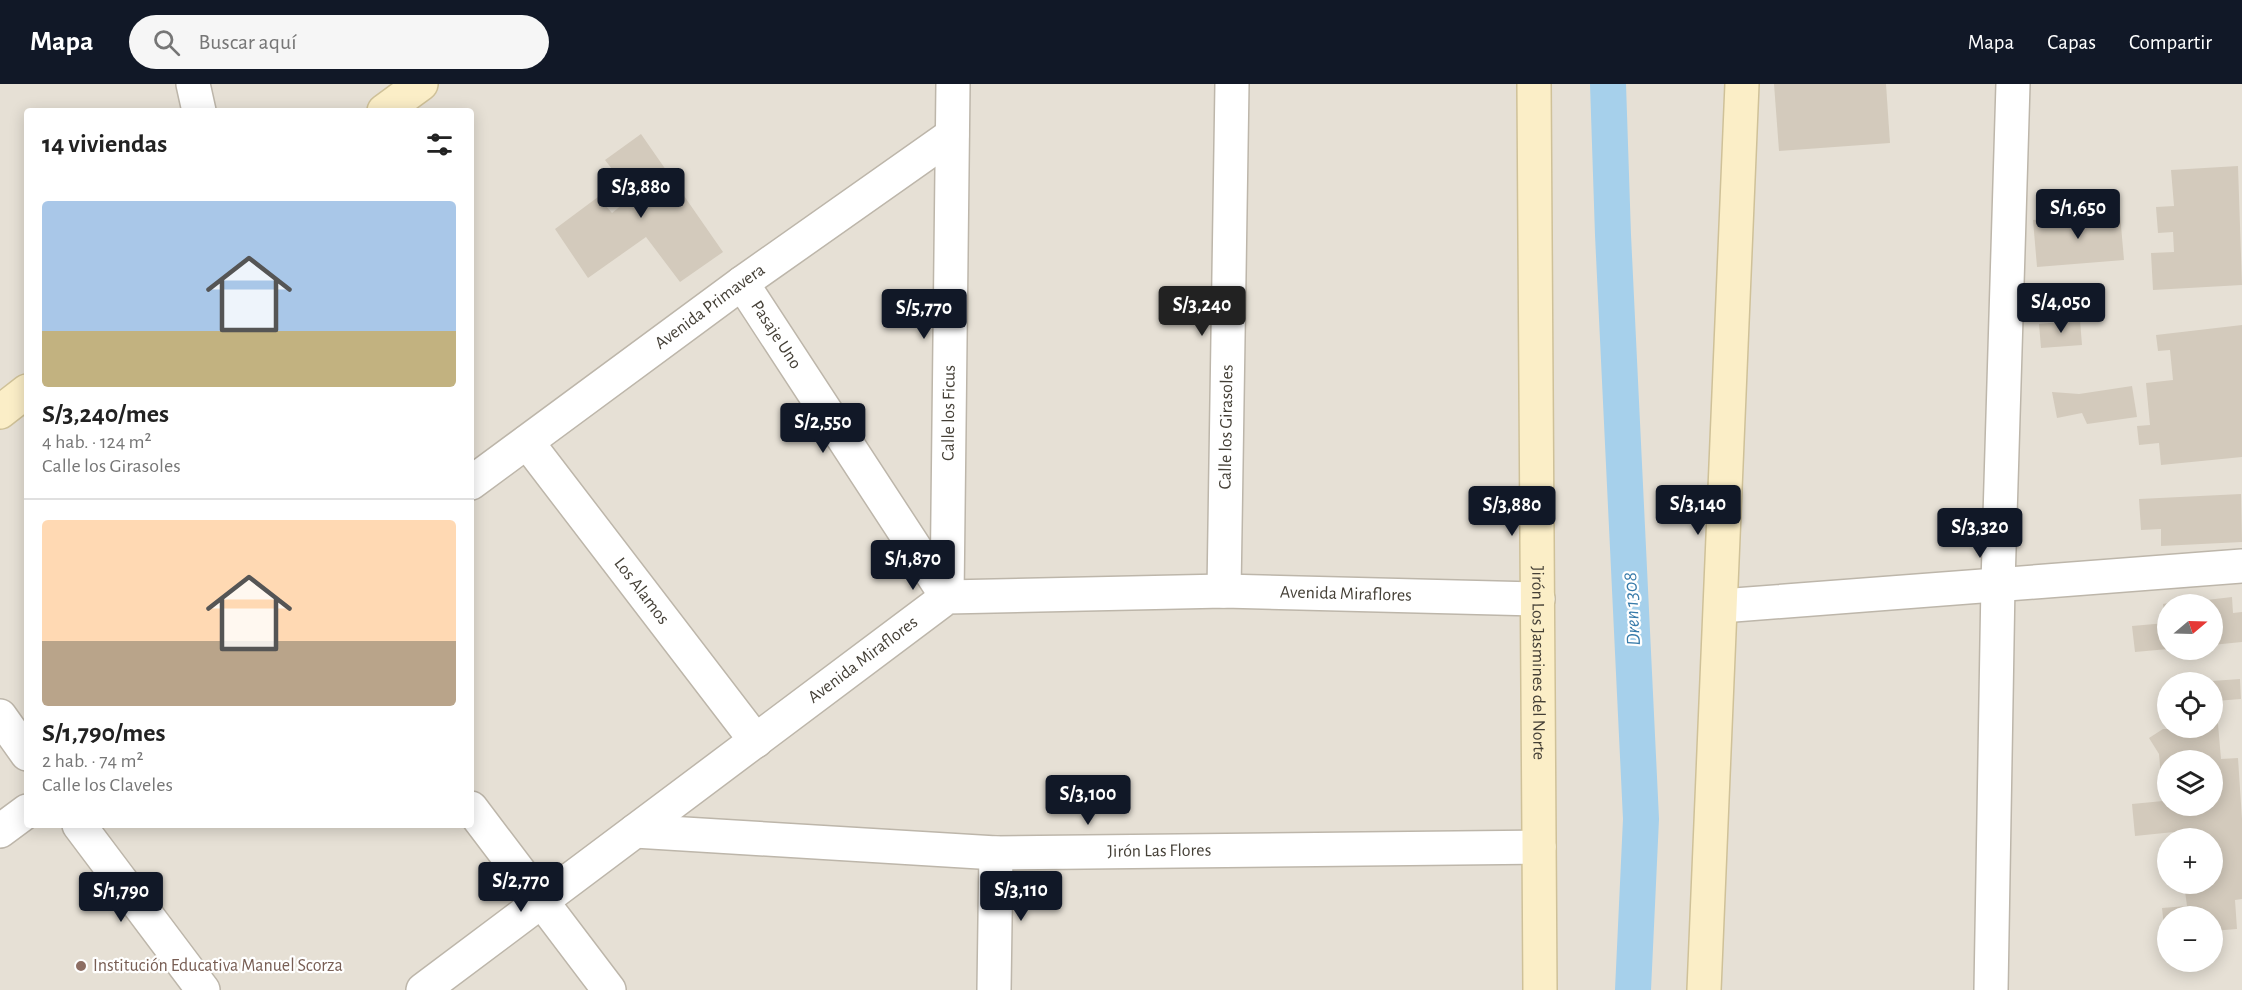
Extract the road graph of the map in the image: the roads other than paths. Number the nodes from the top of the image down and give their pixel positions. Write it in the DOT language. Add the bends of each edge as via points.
graph roads {
  1 [pos="193,84"];
  2 [pos="421,84"];
  3 [pos="953,84"];
  4 [pos="1232,84"];
  5 [pos="1534,84"];
  6 [pos="1742,84"];
  7 [pos="2013,84"];
  8 [pos="198,108"];
  9 [pos="388,108"];
  10 [pos="952,135"];
  11 [pos="742,283"];
  12 [pos="24,394"];
  13 [pos="0,412"];
  14 [pos="527,442"];
  15 [pos="474,481"];
  16 [pos="2242,566"];
  17 [pos="1998,583"];
  18 [pos="1224,591"];
  19 [pos="947,597"];
  20 [pos="1538,599"];
  21 [pos="1721,606"];
  22 [pos="0,716"];
  23 [pos="756,741"];
  24 [pos="24,750"];
  25 [pos="474,812"];
  26 [pos="24,814"];
  27 [pos="81,828"];
  28 [pos="0,831"];
  29 [pos="635,831"];
  30 [pos="1539,847"];
  31 [pos="996,853"];
  32 [pos="543,901"];
  33 [pos="203,990"];
  34 [pos="423,990"];
  35 [pos="609,990"];
  36 [pos="994,990"];
  37 [pos="1540,990"];
  38 [pos="1704,990"];
  39 [pos="1991,990"];
  1 -- 8 [label="street"];
  2 -- 9 [label="street"];
  3 -- 10 [label="street, Calle los Ficus"];
  4 -- 18 [label="street, Calle los Girasoles"];
  5 -- 20 [label="street, Jirón Los Jasmines del Norte"];
  6 -- 21 [label="street"];
  7 -- 17 [label="street"];
  10 -- 11 [label="street, Avenida Primavera"];
  10 -- 19 [label="street, Calle los Ficus"];
  11 -- 14 [label="street, Avenida Primavera"];
  11 -- 19 [label="street, Pasaje Uno"];
  12 -- 13 [label="street"];
  14 -- 15 [label="street, Avenida Primavera"];
  14 -- 23 [label="street, Los Alamos"];
  16 -- 17 [label="street"];
  17 -- 21 [label="street"];
  17 -- 39 [label="street"];
  18 -- 19 [label="street, Avenida Miraflores"];
  18 -- 20 [label="street, Avenida Miraflores"];
  19 -- 23 [label="street, Avenida Miraflores"];
  20 -- 30 [label="street, Jirón Los Jasmines del Norte"];
  21 -- 38 [label="street"];
  22 -- 24 [label="street"];
  23 -- 29 [label="street, Avenida Miraflores"];
  25 -- 32 [label="street"];
  26 -- 28 [label="street"];
  27 -- 33 [label="street"];
  29 -- 31 [label="street, Jirón Las Flores"];
  29 -- 32 [label="street, Avenida Miraflores"];
  30 -- 31 [label="street, Jirón Las Flores"];
  30 -- 37 [label="street, Jirón Los Jasmines del Norte"];
  31 -- 36 [label="street"];
  32 -- 34 [label="street, Avenida Miraflores"];
  32 -- 35 [label="street"];
}
